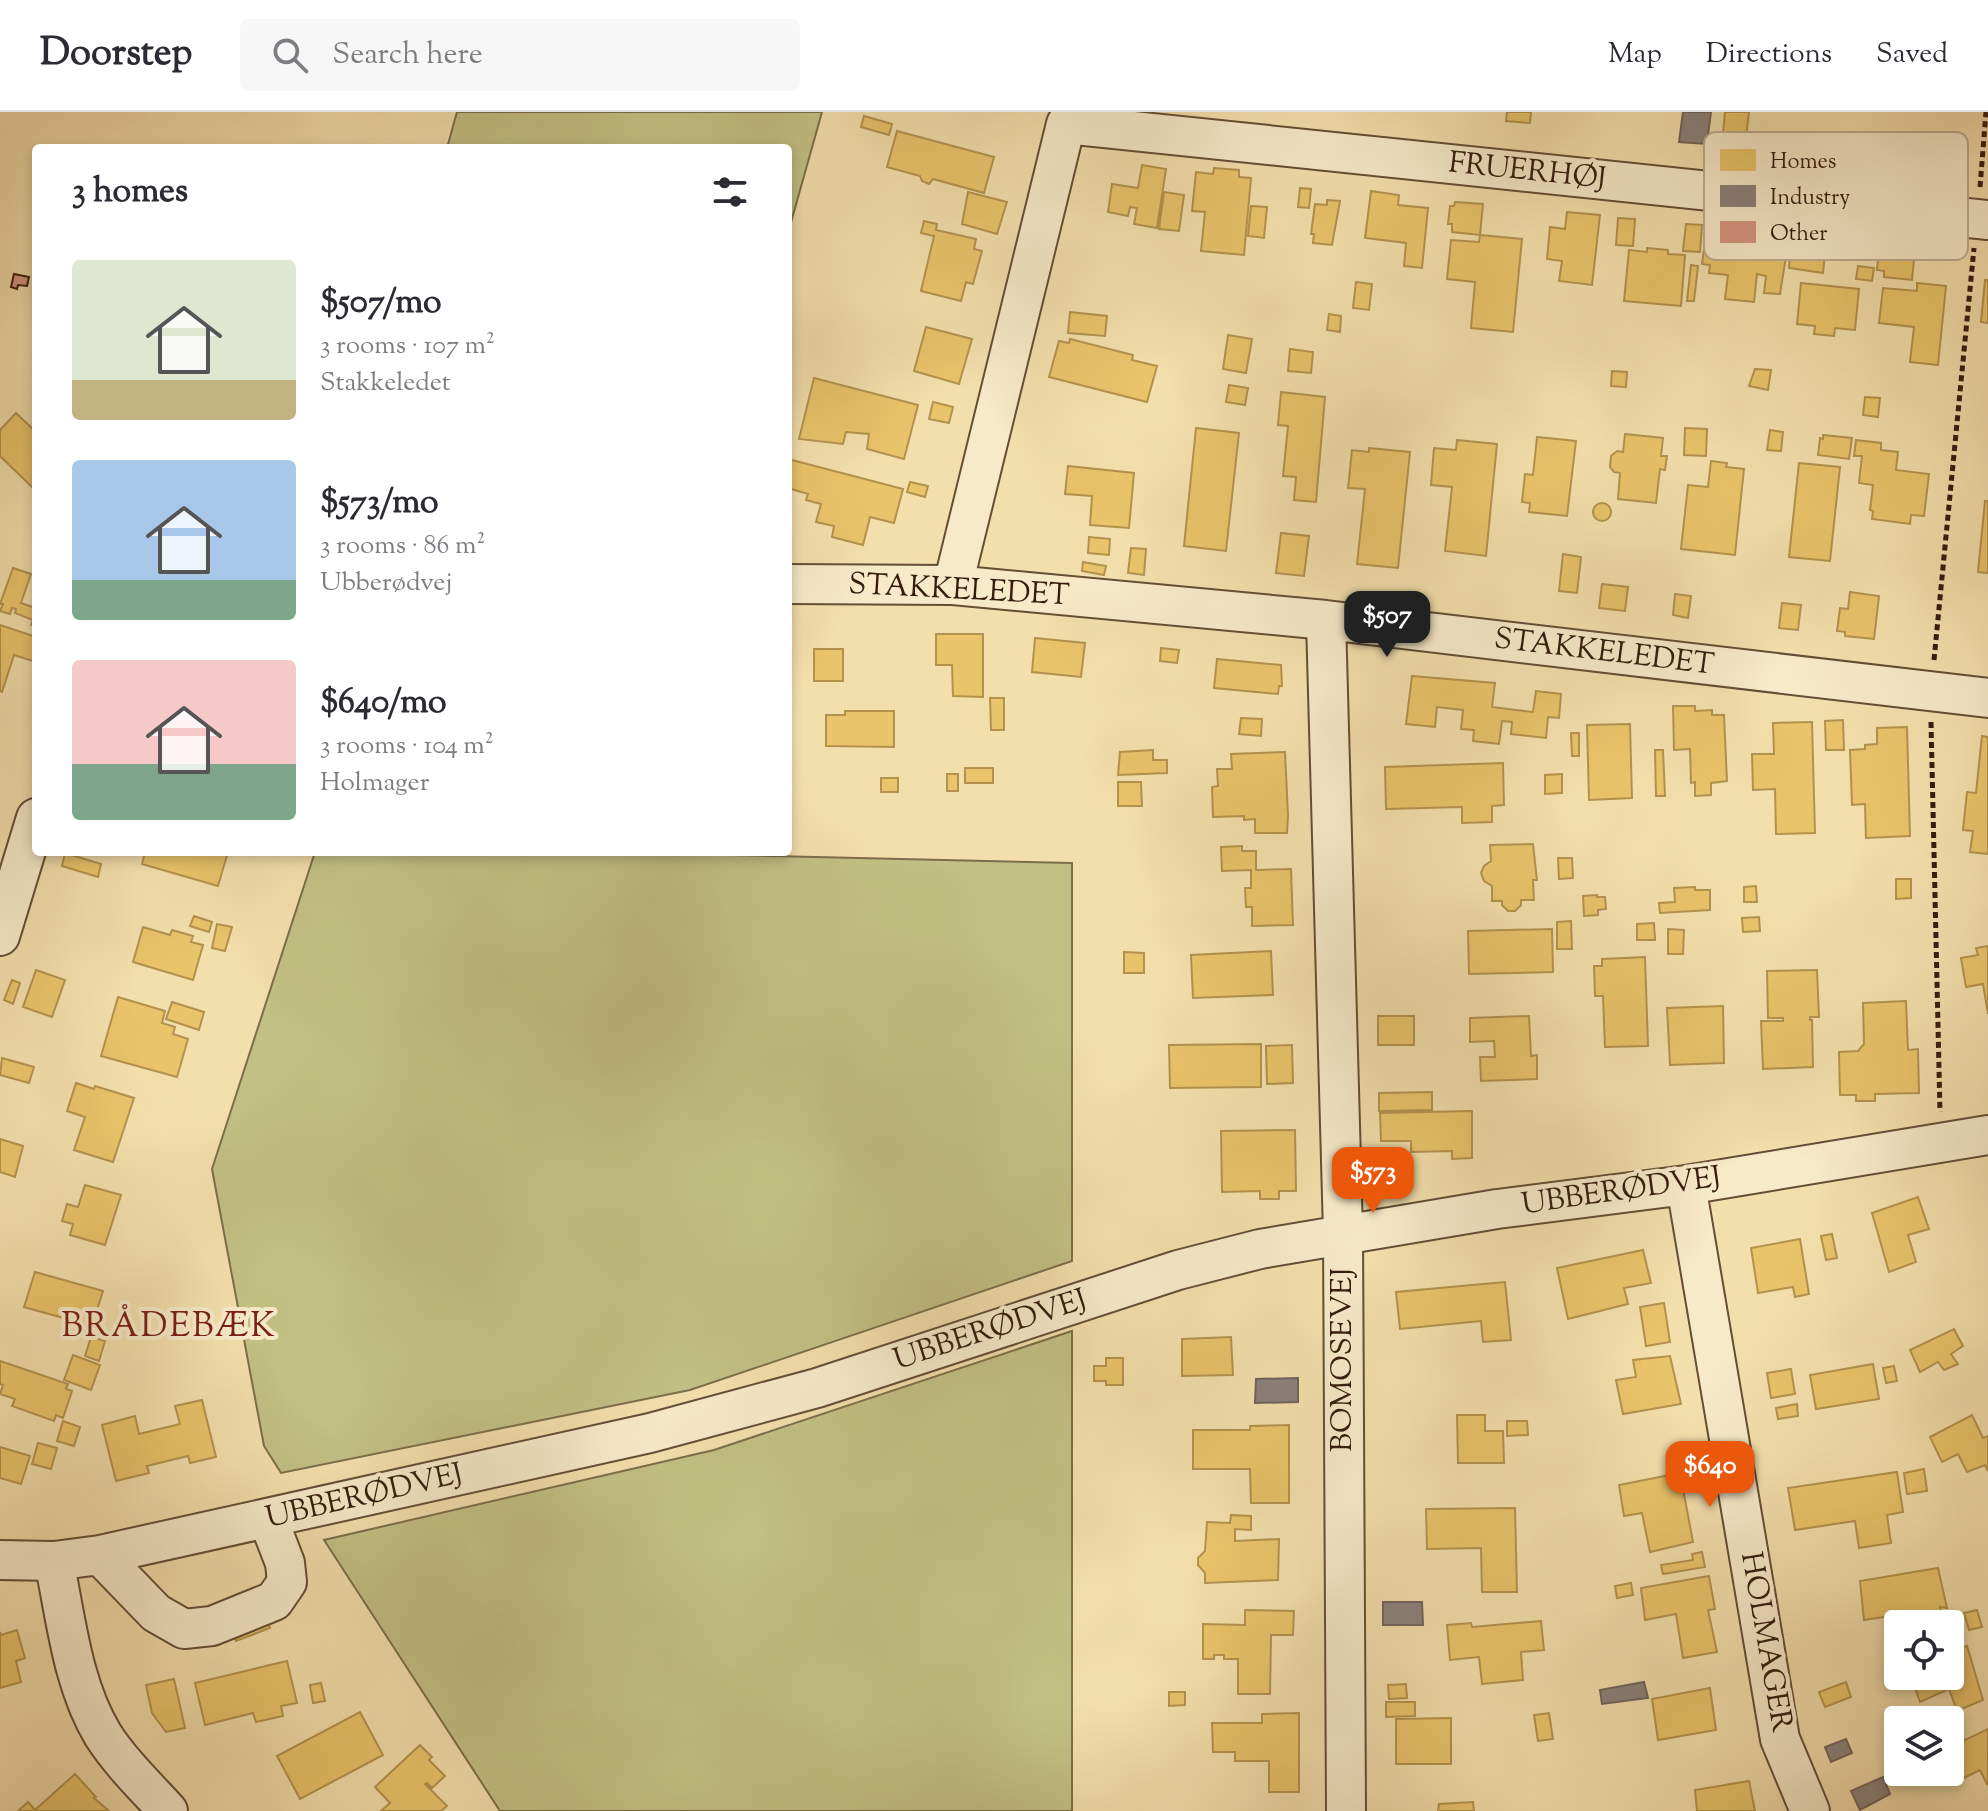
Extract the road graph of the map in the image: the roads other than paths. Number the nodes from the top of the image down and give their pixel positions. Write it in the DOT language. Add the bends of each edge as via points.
graph roads {
  1 [pos="1068,118"];
  2 [pos="1704,189"];
  3 [pos="792,584"];
  4 [pos="953,585"];
  5 [pos="1326,620"];
  6 [pos="1988,698"];
  7 [pos="32,831"];
  8 [pos="0,936"];
  9 [pos="1988,1135"];
  10 [pos="1686,1185"];
  11 [pos="1343,1233"];
  12 [pos="268,1519"];
  13 [pos="100,1555"];
  14 [pos="0,1560"];
  15 [pos="54,1561"];
  16 [pos="168,1811"];
  17 [pos="1346,1811"];
  18 [pos="1810,1811"];
  1 -- 2 [label="street, FRUERHØJ"];
  1 -- 4 [label="street, FRUERHØJ"];
  3 -- 4 [label="street, STAKKELEDET"];
  4 -- 5 [label="street, STAKKELEDET"];
  5 -- 6 [label="street, STAKKELEDET"];
  5 -- 11 [label="street, BOMOSEVEJ"];
  7 -- 8 [label="street"];
  9 -- 10 [label="street, UBBERØDVEJ"];
  10 -- 11 [label="street, UBBERØDVEJ"];
  10 -- 18 [label="street, HOLMAGER" via="1780,1739"];
  11 -- 12 [label="street, UBBERØDVEJ" via="1178,1270 817,1388 650,1433"];
  11 -- 17 [label="street, BOMOSEVEJ"];
  12 -- 13 [label="street, UBBERØDVEJ"];
  12 -- 13 [label="street" via="287,1582 274,1601 212,1626 184,1629 156,1613"];
  13 -- 15 [label="street, UBBERØDVEJ"];
  14 -- 15 [label="street, UBBERØDVEJ"];
  15 -- 16 [label="street" via="80,1683 97,1721 132,1772"];
}
